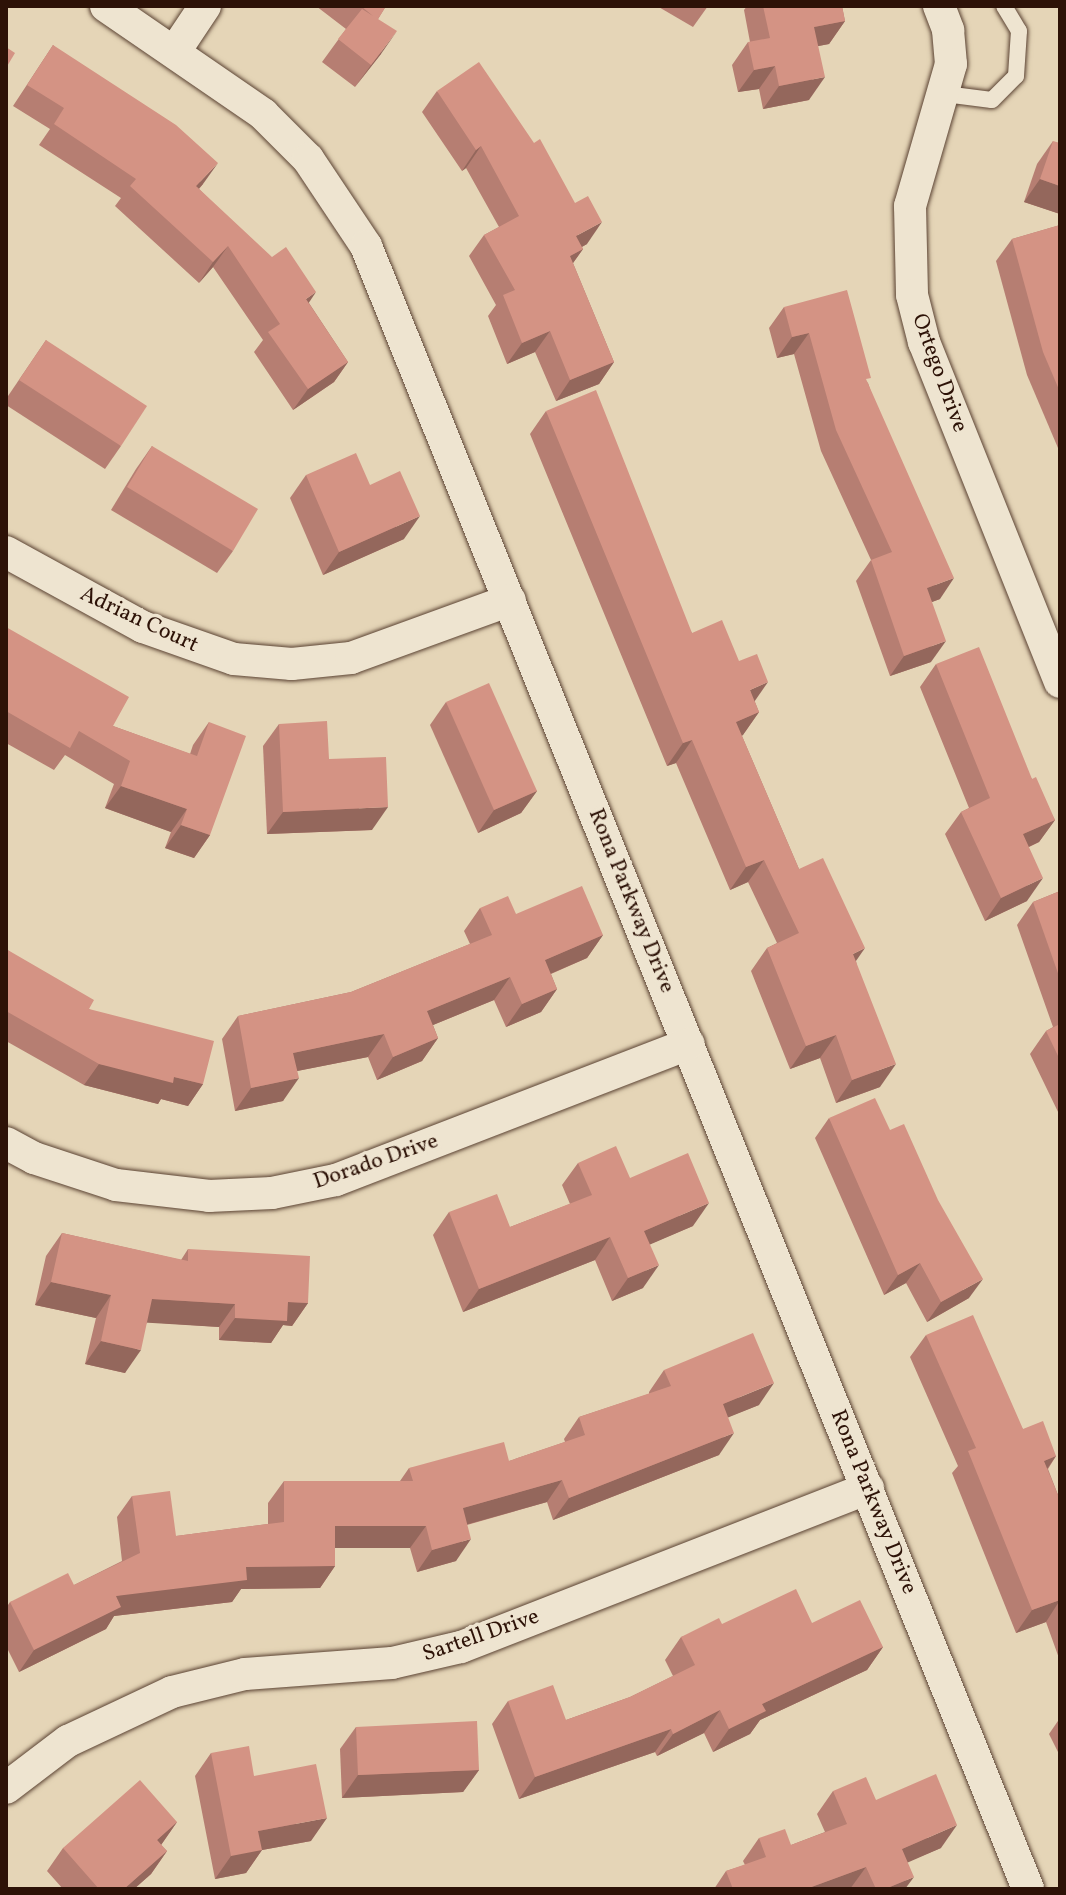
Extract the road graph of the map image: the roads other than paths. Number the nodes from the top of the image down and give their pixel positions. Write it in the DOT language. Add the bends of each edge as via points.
graph roads {
  1 [pos="106,6"];
  2 [pos="205,6"];
  3 [pos="939,6"];
  4 [pos="1004,6"];
  5 [pos="175,51"];
  6 [pos="945,94"];
  7 [pos="6,552"];
  8 [pos="510,600"];
  9 [pos="1060,682"];
  10 [pos="689,1044"];
  11 [pos="6,1143"];
  12 [pos="868,1488"];
  13 [pos="6,1788"];
  14 [pos="1028,1889"];
  1 -- 5 [label="street, Rona Parkway Drive"];
  2 -- 5 [label="street"];
  3 -- 6 [label="street, Ortego Drive" via="951,64"];
  4 -- 6 [label="lane" via="1019,31 1016,76 992,100"];
  5 -- 8 [label="street, Rona Parkway Drive" via="263,114 308,159 350,218"];
  6 -- 9 [label="street, Ortego Drive" via="920,159 910,206 912,295 924,342"];
  7 -- 8 [label="street, Adrian Court" via="143,627 234,659 292,664 351,658"];
  8 -- 10 [label="street, Rona Parkway Drive"];
  10 -- 11 [label="street, Dorado Drive" via="336,1180 272,1193 209,1196 116,1185 34,1158"];
  10 -- 12 [label="street, Rona Parkway Drive"];
  12 -- 13 [label="street, Sartell Drive" via="461,1647 392,1663 245,1674 172,1692 68,1741"];
  12 -- 14 [label="street, Rona Parkway Drive"];
}
